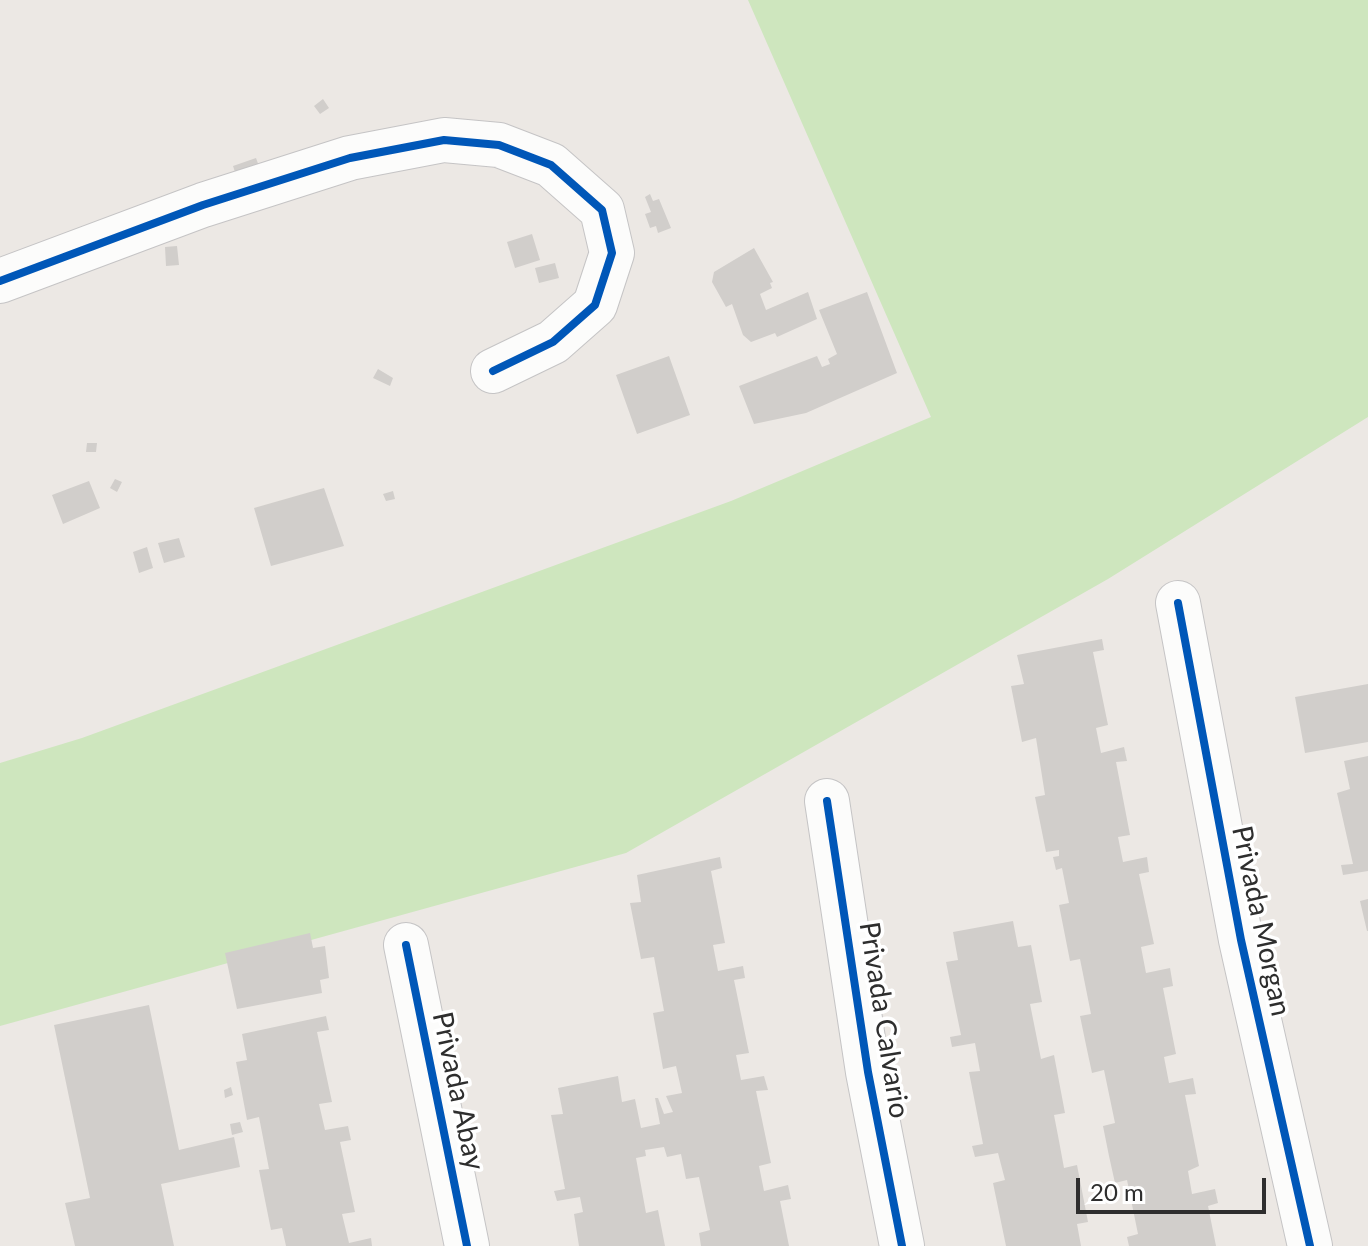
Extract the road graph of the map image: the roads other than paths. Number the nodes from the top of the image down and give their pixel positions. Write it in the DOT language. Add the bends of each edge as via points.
graph roads {
  1 [pos="0,281"];
  2 [pos="493,371"];
  3 [pos="1178,603"];
  4 [pos="827,801"];
  5 [pos="406,945"];
  6 [pos="467,1246"];
  7 [pos="902,1246"];
  8 [pos="1310,1246"];
  1 -- 2 [label="street" via="203,205 350,158 444,140 499,145 551,165 602,210 612,253 595,305 553,342"];
  3 -- 8 [label="street, Privada Morgan" via="1241,940"];
  4 -- 7 [label="street, Privada Calvario" via="868,1072"];
  5 -- 6 [label="street, Privada Abay"];
}
